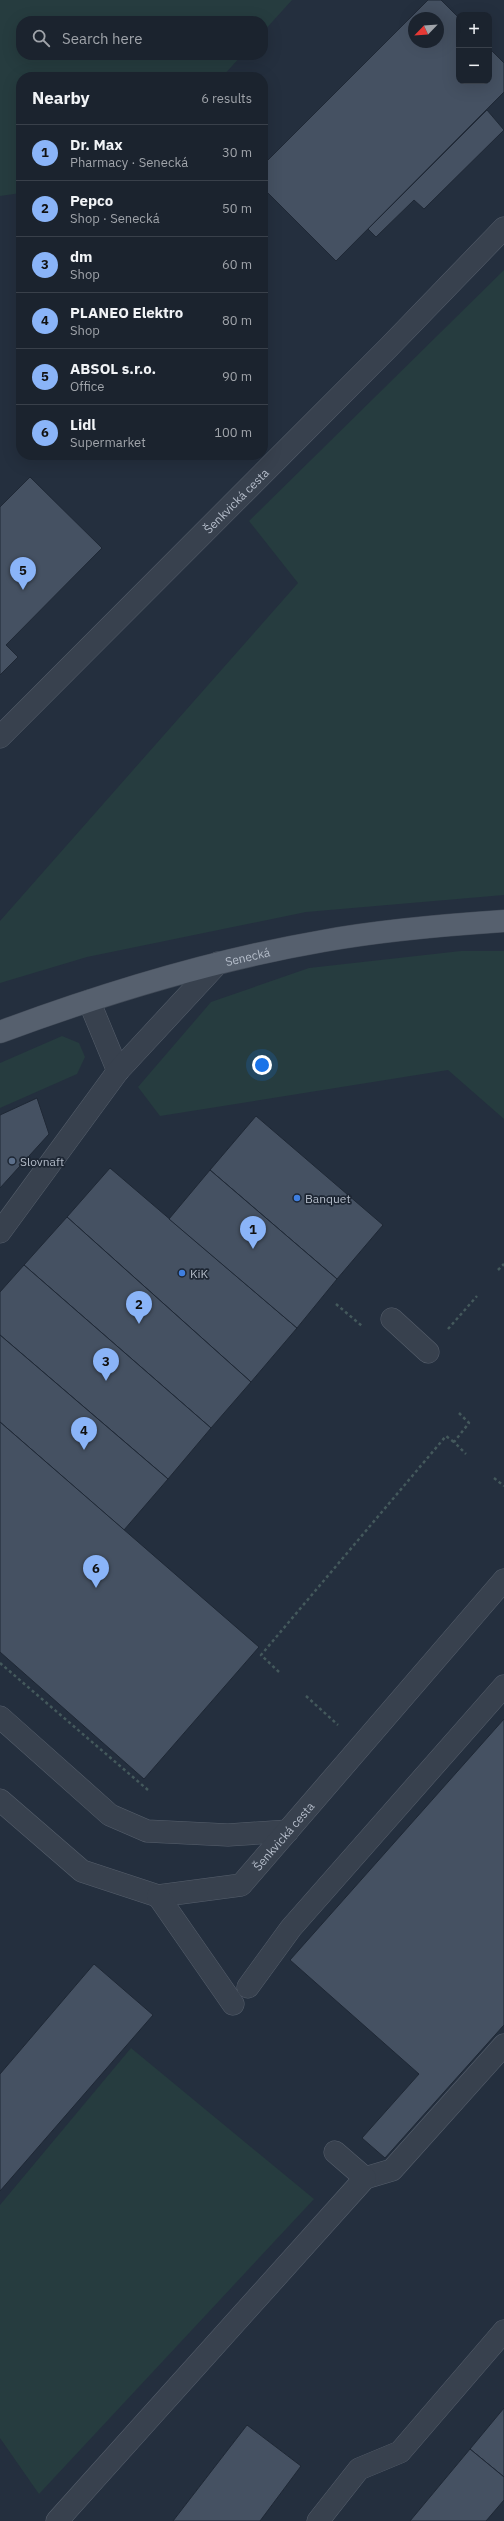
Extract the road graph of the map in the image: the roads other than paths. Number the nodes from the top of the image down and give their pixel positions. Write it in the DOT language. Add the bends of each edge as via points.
graph roads {
  1 [pos="504,228"];
  2 [pos="0,737"];
  3 [pos="504,921"];
  4 [pos="218,963"];
  5 [pos="89,1001"];
  6 [pos="0,1032"];
  7 [pos="118,1071"];
  8 [pos="0,1232"];
  9 [pos="392,1319"];
  10 [pos="428,1352"];
  11 [pos="504,1580"];
  12 [pos="504,1686"];
  13 [pos="0,1717"];
  14 [pos="0,1800"];
  15 [pos="288,1831"];
  16 [pos="158,1896"];
  17 [pos="248,1987"];
  18 [pos="233,2004"];
  19 [pos="504,2045"];
  20 [pos="335,2152"];
  21 [pos="365,2178"];
  22 [pos="504,2331"];
  23 [pos="57,2521"];
  24 [pos="318,2521"];
  1 -- 2 [label="lane, Šenkvická cesta" via="389,347"];
  3 -- 4 [label="main road, Senecká" via="379,932"];
  4 -- 5 [label="main road, Senecká"];
  4 -- 7 [label="lane"];
  5 -- 6 [label="main road, Senecká"];
  5 -- 7 [label="lane"];
  7 -- 8 [label="lane"];
  9 -- 10 [label="lane"];
  11 -- 15 [label="lane, Šenkvická cesta"];
  12 -- 17 [label="lane" via="291,1928"];
  13 -- 15 [label="lane" via="110,1815 147,1831 228,1834"];
  14 -- 16 [label="lane, Šenkvická cesta" via="82,1871"];
  15 -- 16 [label="lane, Šenkvická cesta" via="240,1885"];
  16 -- 18 [label="lane"];
  19 -- 21 [label="lane" via="392,2170"];
  20 -- 21 [label="lane"];
  21 -- 23 [label="lane"];
  22 -- 24 [label="lane" via="400,2452 359,2469"];
}
